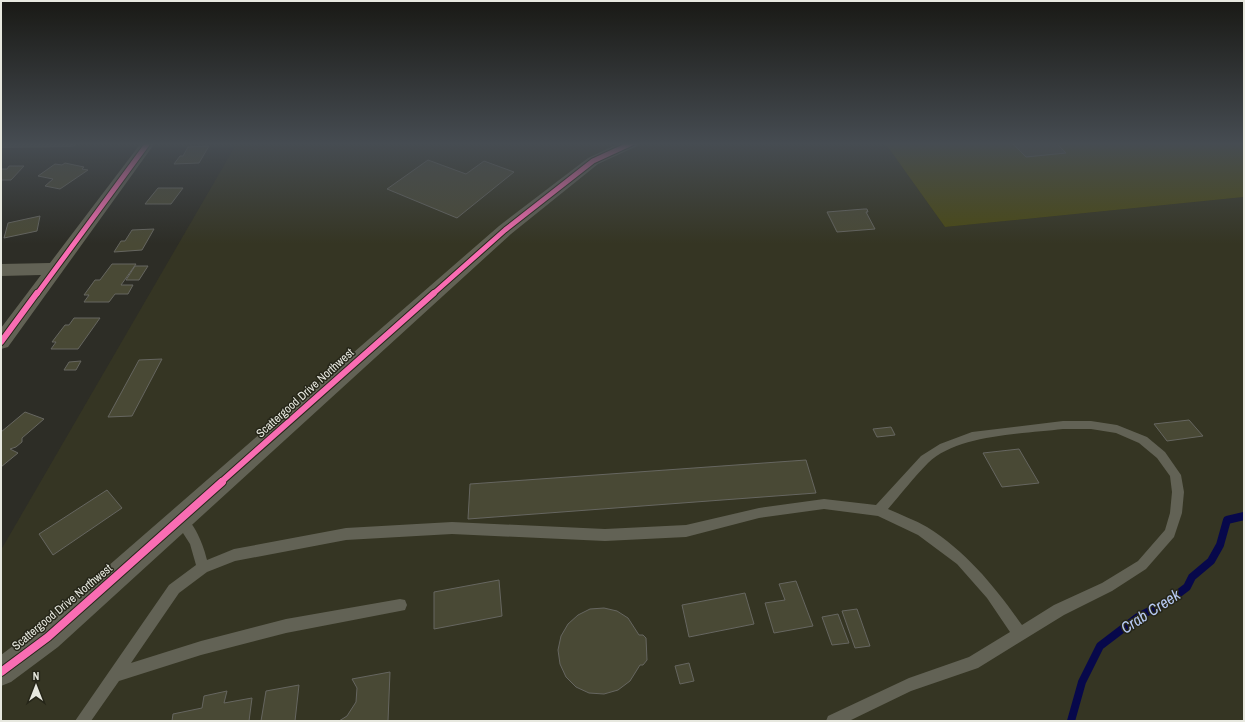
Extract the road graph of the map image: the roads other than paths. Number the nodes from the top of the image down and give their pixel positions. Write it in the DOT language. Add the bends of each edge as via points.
graph roads {
  1 [pos="123,177"];
  2 [pos="573,177"];
  3 [pos="56,269"];
  4 [pos="1,270"];
  5 [pos="1,342"];
  6 [pos="879,511"];
  7 [pos="180,519"];
  8 [pos="203,568"];
  9 [pos="400,605"];
  10 [pos="1019,633"];
  11 [pos="1,672"];
  12 [pos="114,675"];
  13 [pos="82,721"];
  14 [pos="833,721"];
  1 -- 3 [label="street"];
  2 -- 7 [label="street, Scattergood Drive Northwest" via="505,230"];
  3 -- 4 [label="street"];
  3 -- 5 [label="street"];
  6 -- 8 [label="lane" via="824,504 759,513 686,531 605,535 452,528 346,534 234,555"];
  6 -- 10 [label="lane" via="922,531 961,560 992,594"];
  6 -- 10 [label="lane" via="925,459 944,446 972,437 1062,425 1091,425 1118,429 1143,440 1161,455 1175,475 1178,492 1176,513 1170,533 1142,565 1107,588 1059,610"];
  7 -- 8 [label="lane" via="190,530 199,548"];
  7 -- 11 [label="street, Scattergood Drive Northwest" via="48,637"];
  8 -- 12 [label="lane" via="174,589"];
  9 -- 12 [label="lane" via="286,626 201,648"];
  10 -- 14 [label="lane" via="973,663 909,685"];
  12 -- 13 [label="lane"];
}
